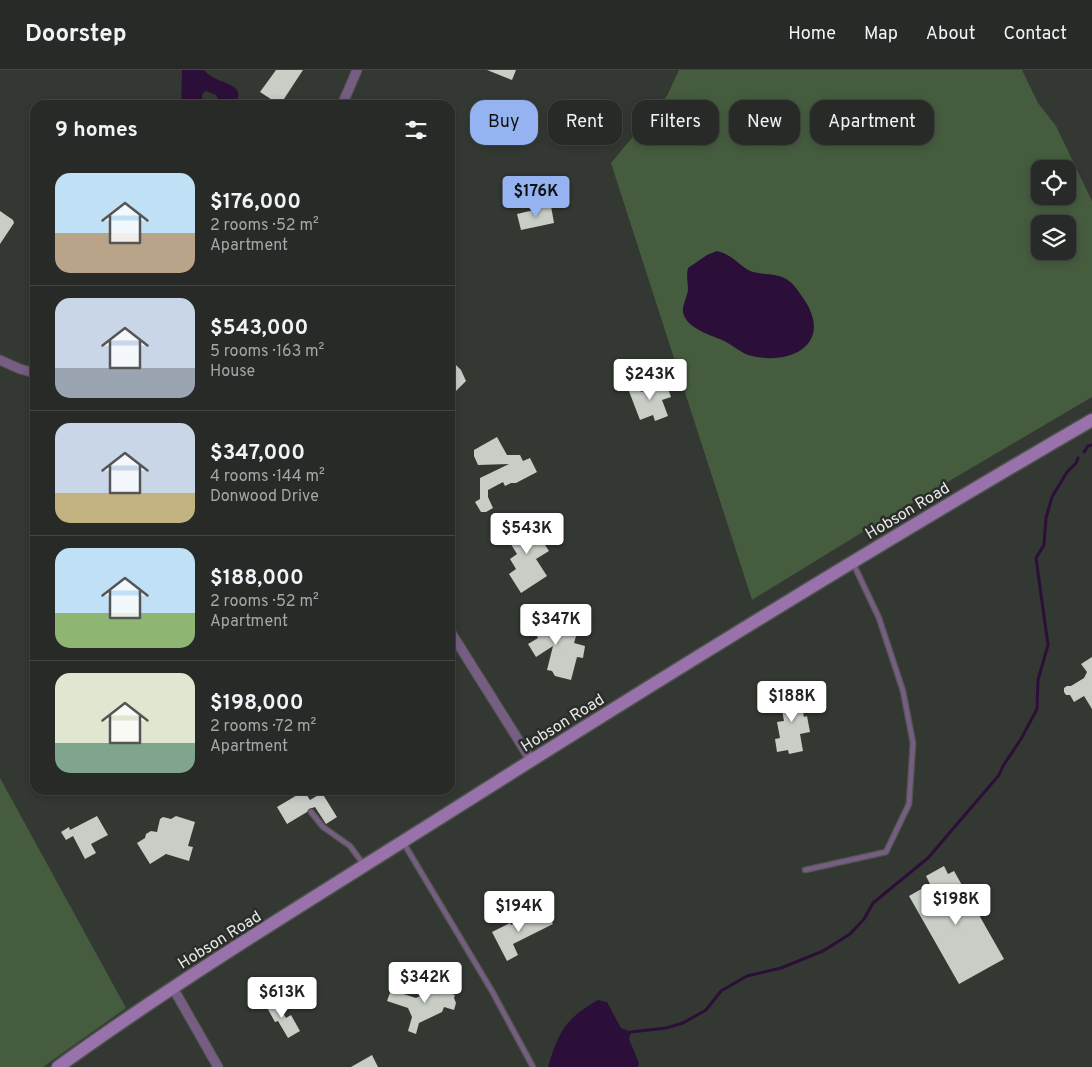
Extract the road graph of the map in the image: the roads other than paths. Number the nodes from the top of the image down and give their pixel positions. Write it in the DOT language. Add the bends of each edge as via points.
graph roads {
  1 [pos="357,70"];
  2 [pos="344,100"];
  3 [pos="0,360"];
  4 [pos="30,372"];
  5 [pos="1092,420"];
  6 [pos="853,562"];
  7 [pos="455,639"];
  8 [pos="531,760"];
  9 [pos="311,812"];
  10 [pos="403,841"];
  11 [pos="364,866"];
  12 [pos="805,870"];
  13 [pos="173,988"];
  14 [pos="58,1067"];
  15 [pos="218,1067"];
  16 [pos="533,1067"];
  1 -- 2 [label="street"];
  3 -- 4 [label="street"];
  5 -- 6 [label="main road, Hobson Road"];
  6 -- 8 [label="main road, Hobson Road"];
  6 -- 12 [label="lane" via="879,618 903,690 913,742 909,804 886,852"];
  7 -- 8 [label="street"];
  8 -- 10 [label="main road, Hobson Road"];
  9 -- 11 [label="lane" via="323,827 350,846"];
  10 -- 11 [label="main road, Hobson Road"];
  10 -- 16 [label="lane"];
  11 -- 13 [label="main road, Hobson Road"];
  13 -- 14 [label="main road, Hobson Road"];
  13 -- 15 [label="street"];
}
